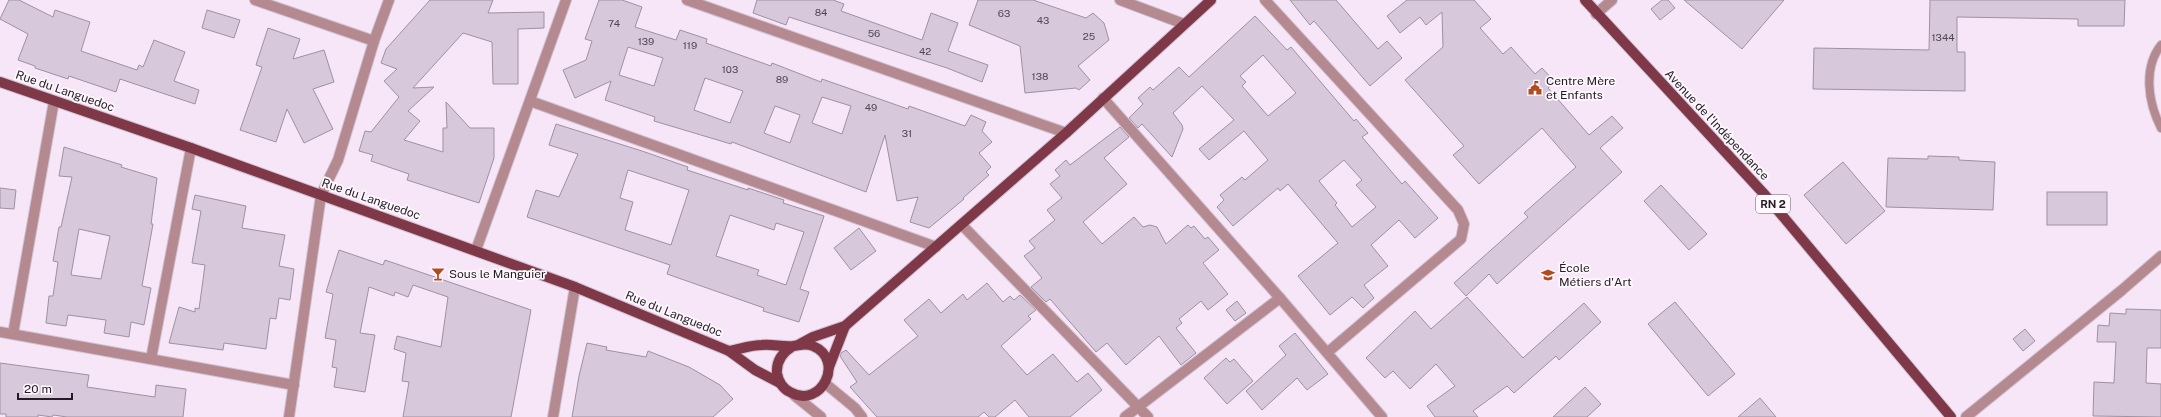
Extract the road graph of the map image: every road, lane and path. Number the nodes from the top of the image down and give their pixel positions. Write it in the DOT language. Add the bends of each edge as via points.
graph roads {
  1 [pos="255,0"];
  2 [pos="389,0"];
  3 [pos="566,0"];
  4 [pos="687,0"];
  5 [pos="1120,0"];
  6 [pos="1211,0"];
  7 [pos="1265,0"];
  8 [pos="1585,0"];
  9 [pos="1612,0"];
  10 [pos="1596,14"];
  11 [pos="1184,24"];
  12 [pos="374,41"];
  13 [pos="2161,45"];
  14 [pos="0,82"];
  15 [pos="1103,98"];
  16 [pos="54,101"];
  17 [pos="530,101"];
  18 [pos="2161,128"];
  19 [pos="1066,133"];
  20 [pos="191,148"];
  21 [pos="321,196"];
  22 [pos="962,224"];
  23 [pos="936,247"];
  24 [pos="476,250"];
  25 [pos="2161,256"];
  26 [pos="575,287"];
  27 [pos="1280,298"];
  28 [pos="846,326"];
  29 [pos="0,332"];
  30 [pos="14,334"];
  31 [pos="796,345"];
  32 [pos="729,351"];
  33 [pos="1328,352"];
  34 [pos="151,359"];
  35 [pos="829,367"];
  36 [pos="780,383"];
  37 [pos="826,384"];
  38 [pos="294,385"];
  39 [pos="794,395"];
  40 [pos="1138,406"];
  41 [pos="289,417"];
  42 [pos="553,417"];
  43 [pos="821,417"];
  44 [pos="862,417"];
  45 [pos="1125,417"];
  46 [pos="1148,417"];
  47 [pos="1382,417"];
  48 [pos="1951,417"];
  49 [pos="1966,417"];
  1 -- 12 [label="street"];
  2 -- 12 [label="street"];
  3 -- 17 [label="street"];
  4 -- 19 [label="street"];
  5 -- 11 [label="street"];
  6 -- 11 [label="main road"];
  7 -- 33 [label="street" via="1458,210 1464,224 1461,239"];
  8 -- 10 [label="main road, Avenue de l'Indépendance / RN 2"];
  9 -- 10 [label="street"];
  10 -- 48 [label="main road, Avenue de l'Indépendance / RN 2" via="1765,195"];
  11 -- 15 [label="main road"];
  12 -- 21 [label="street" via="338,160"];
  13 -- 18 [label="lane" via="2154,54 2149,73 2151,97"];
  14 -- 16 [label="main road, Rue du Languedoc"];
  15 -- 19 [label="main road"];
  15 -- 27 [label="street"];
  16 -- 20 [label="main road, Rue du Languedoc"];
  16 -- 30 [label="street"];
  17 -- 23 [label="street"];
  17 -- 24 [label="street"];
  19 -- 22 [label="main road"];
  20 -- 21 [label="main road, Rue du Languedoc"];
  20 -- 34 [label="street"];
  21 -- 24 [label="main road, Rue du Languedoc"];
  21 -- 38 [label="street"];
  22 -- 23 [label="main road"];
  22 -- 40 [label="street"];
  23 -- 28 [label="main road"];
  24 -- 26 [label="main road, Rue du Languedoc"];
  25 -- 49 [label="street"];
  26 -- 32 [label="main road, Rue du Languedoc"];
  26 -- 42 [label="street"];
  27 -- 33 [label="street"];
  27 -- 40 [label="street"];
  28 -- 31 [label="main road"];
  28 -- 35 [label="main road"];
  29 -- 30 [label="street"];
  30 -- 34 [label="street"];
  31 -- 32 [label="main road" via="762,345"];
  31 -- 35 [label="main road" via="808,344 822,352"];
  31 -- 36 [label="main road" via="782,354 777,366"];
  32 -- 36 [label="main road, Rue du Languedoc" via="755,370"];
  33 -- 47 [label="street"];
  34 -- 38 [label="street"];
  35 -- 37 [label="main road"];
  36 -- 39 [label="main road"];
  37 -- 39 [label="main road" via="812,395"];
  37 -- 44 [label="street"];
  38 -- 41 [label="street"];
  39 -- 43 [label="street"];
  40 -- 45 [label="street"];
  40 -- 46 [label="street"];
}
